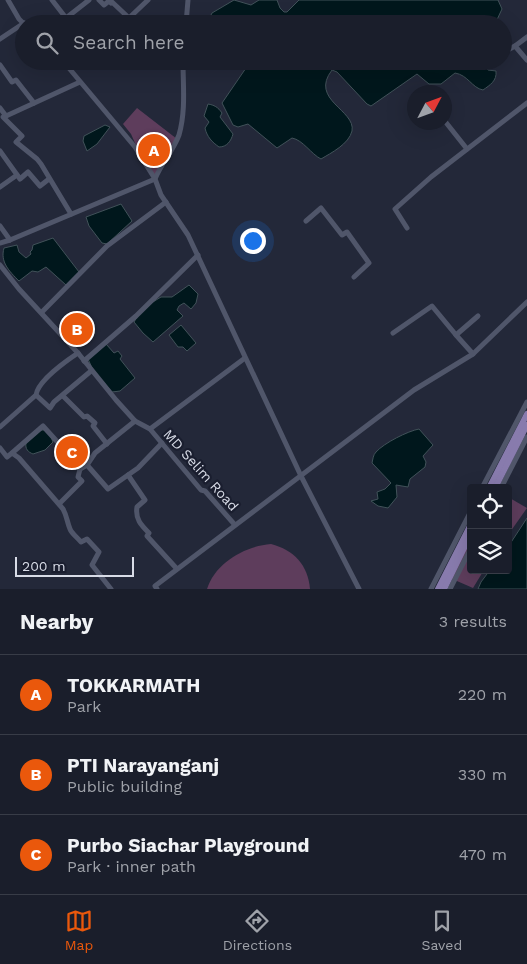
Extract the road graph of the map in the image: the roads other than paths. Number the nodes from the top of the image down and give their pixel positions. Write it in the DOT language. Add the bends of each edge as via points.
graph roads {
  1 [pos="8,0"];
  2 [pos="52,0"];
  3 [pos="89,0"];
  4 [pos="99,0"];
  5 [pos="148,0"];
  6 [pos="188,0"];
  7 [pos="17,15"];
  8 [pos="64,15"];
  9 [pos="70,15"];
  10 [pos="126,15"];
  11 [pos="132,15"];
  12 [pos="187,15"];
  13 [pos="15,29"];
  14 [pos="527,37"];
  15 [pos="0,38"];
  16 [pos="515,46"];
  17 [pos="512,48"];
  18 [pos="527,60"];
  19 [pos="0,65"];
  20 [pos="70,70"];
  21 [pos="182,70"];
  22 [pos="80,82"];
  23 [pos="34,102"];
  24 [pos="527,103"];
  25 [pos="0,108"];
  26 [pos="6,116"];
  27 [pos="452,130"];
  28 [pos="467,149"];
  29 [pos="0,151"];
  30 [pos="17,175"];
  31 [pos="49,179"];
  32 [pos="155,179"];
  33 [pos="0,187"];
  34 [pos="166,202"];
  35 [pos="71,214"];
  36 [pos="306,221"];
  37 [pos="0,226"];
  38 [pos="407,228"];
  39 [pos="10,240"];
  40 [pos="0,243"];
  41 [pos="198,255"];
  42 [pos="0,266"];
  43 [pos="354,277"];
  44 [pos="527,302"];
  45 [pos="42,312"];
  46 [pos="478,316"];
  47 [pos="393,333"];
  48 [pos="456,335"];
  49 [pos="78,353"];
  50 [pos="473,354"];
  51 [pos="245,358"];
  52 [pos="84,361"];
  53 [pos="91,371"];
  54 [pos="36,395"];
  55 [pos="63,396"];
  56 [pos="527,402"];
  57 [pos="527,414"];
  58 [pos="135,421"];
  59 [pos="527,425"];
  60 [pos="0,427"];
  61 [pos="150,429"];
  62 [pos="527,437"];
  63 [pos="162,443"];
  64 [pos="107,444"];
  65 [pos="0,448"];
  66 [pos="12,453"];
  67 [pos="87,465"];
  68 [pos="80,470"];
  69 [pos="128,475"];
  70 [pos="301,476"];
  71 [pos="484,484"];
  72 [pos="491,484"];
  73 [pos="496,484"];
  74 [pos="503,484"];
  75 [pos="59,504"];
  76 [pos="467,519"];
  77 [pos="235,525"];
  78 [pos="468,529"];
  79 [pos="467,542"];
  80 [pos="467,556"];
  81 [pos="177,569"];
  82 [pos="154,588"];
  83 [pos="111,589"];
  84 [pos="359,589"];
  85 [pos="431,589"];
  86 [pos="438,589"];
  87 [pos="444,589"];
  88 [pos="450,589"];
  1 -- 7 [label="street"];
  2 -- 8 [label="street"];
  3 -- 9 [label="street"];
  4 -- 10 [label="street" via="104,5 112,2"];
  5 -- 11 [label="street"];
  6 -- 12 [label="street"];
  13 -- 15 [label="street"];
  14 -- 16 [label="street"];
  16 -- 17 [label="street"];
  16 -- 18 [label="street"];
  19 -- 23 [label="street" via="12,82 16,80"];
  20 -- 22 [label="street"];
  21 -- 32 [label="street" via="184,98 178,135"];
  22 -- 23 [label="street"];
  22 -- 32 [label="street" via="135,147"];
  23 -- 26 [label="street"];
  24 -- 28 [label="street"];
  25 -- 26 [label="street"];
  26 -- 31 [label="street" via="3,117 22,136 16,142 36,158"];
  27 -- 28 [label="street"];
  28 -- 38 [label="street" via="395,209"];
  29 -- 30 [label="street"];
  30 -- 31 [label="street" via="20,179 28,172 40,186"];
  30 -- 33 [label="street"];
  31 -- 35 [label="street"];
  32 -- 34 [label="street"];
  32 -- 35 [label="street"];
  34 -- 41 [label="street"];
  34 -- 45 [label="street" via="106,246"];
  35 -- 39 [label="street"];
  36 -- 43 [label="street" via="321,208 342,235 347,232 369,263"];
  37 -- 39 [label="street"];
  39 -- 40 [label="street"];
  41 -- 51 [label="street"];
  41 -- 52 [label="street"];
  42 -- 45 [label="street"];
  44 -- 50 [label="street"];
  45 -- 49 [label="street"];
  46 -- 48 [label="street"];
  47 -- 48 [label="street" via="432,306"];
  48 -- 50 [label="street"];
  49 -- 52 [label="street"];
  49 -- 54 [label="street" via="42,382"];
  50 -- 70 [label="street" via="414,390"];
  51 -- 61 [label="street"];
  51 -- 70 [label="street"];
  52 -- 53 [label="street"];
  53 -- 55 [label="street"];
  53 -- 58 [label="street"];
  54 -- 55 [label="street" via="50,408"];
  54 -- 60 [label="street"];
  55 -- 64 [label="street" via="84,417 88,416 95,423 93,426"];
  56 -- 71 [label="street"];
  57 -- 72 [label="main road"];
  58 -- 61 [label="street"];
  58 -- 64 [label="street"];
  59 -- 73 [label="main road"];
  61 -- 63 [label="street, MD Selim Road"];
  62 -- 74 [label="street"];
  63 -- 69 [label="street"];
  63 -- 77 [label="street, MD Selim Road"];
  64 -- 67 [label="street"];
  65 -- 66 [label="street" via="7,457"];
  66 -- 68 [label="street" via="43,426"];
  66 -- 75 [label="street"];
  67 -- 68 [label="street"];
  67 -- 69 [label="street" via="108,489"];
  68 -- 75 [label="street" via="78,477 82,481"];
  69 -- 81 [label="street" via="145,500 137,507 140,523 147,536"];
  70 -- 77 [label="street"];
  70 -- 84 [label="street"];
  75 -- 83 [label="street" via="68,517 70,531 80,542 87,539 99,552 92,565"];
  76 -- 85 [label="street"];
  77 -- 81 [label="street"];
  78 -- 86 [label="main road"];
  79 -- 87 [label="main road"];
  80 -- 88 [label="street"];
  81 -- 82 [label="street"];
}
